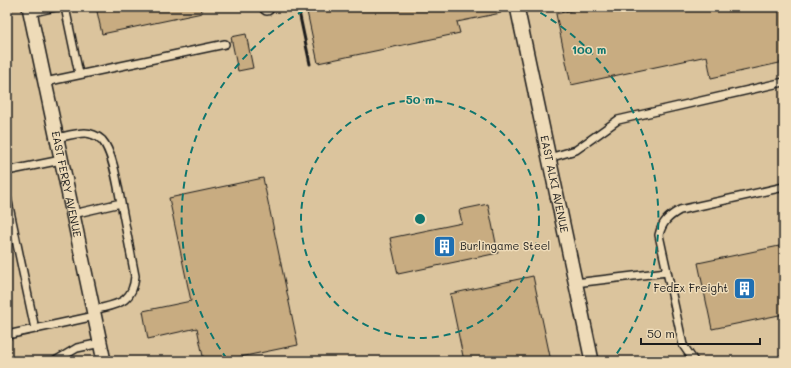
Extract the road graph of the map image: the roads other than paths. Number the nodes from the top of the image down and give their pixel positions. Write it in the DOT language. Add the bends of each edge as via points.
graph roads {
  1 [pos="56,7"];
  2 [pos="65,7"];
  3 [pos="517,7"];
  4 [pos="30,10"];
  5 [pos="225,44"];
  6 [pos="79,74"];
  7 [pos="45,82"];
  8 [pos="784,82"];
  9 [pos="57,138"];
  10 [pos="549,158"];
  11 [pos="62,160"];
  12 [pos="7,171"];
  13 [pos="784,187"];
  14 [pos="7,197"];
  15 [pos="121,203"];
  16 [pos="73,214"];
  17 [pos="667,272"];
  18 [pos="575,283"];
  19 [pos="94,313"];
  20 [pos="35,329"];
  21 [pos="7,335"];
  22 [pos="101,343"];
  23 [pos="784,360"];
  24 [pos="55,361"];
  25 [pos="104,361"];
  26 [pos="592,361"];
  27 [pos="694,361"];
  28 [pos="778,361"];
  1 -- 4 [label="lane"];
  2 -- 6 [label="lane"];
  3 -- 10 [label="street, EAST ALKI AVENUE"];
  4 -- 7 [label="street, EAST FERRY AVENUE"];
  5 -- 6 [label="lane"];
  6 -- 7 [label="lane"];
  7 -- 9 [label="street, EAST FERRY AVENUE"];
  8 -- 10 [label="lane" via="618,120 576,150"];
  9 -- 11 [label="street, EAST FERRY AVENUE"];
  9 -- 15 [label="lane" via="86,133 97,136 102,141 112,162"];
  10 -- 18 [label="street, EAST ALKI AVENUE"];
  11 -- 12 [label="lane"];
  11 -- 16 [label="street, EAST FERRY AVENUE"];
  13 -- 17 [label="lane" via="680,210 671,215 661,227 659,235"];
  14 -- 20 [label="lane"];
  15 -- 16 [label="lane"];
  15 -- 19 [label="lane" via="134,286 127,298"];
  16 -- 19 [label="street, EAST FERRY AVENUE"];
  17 -- 18 [label="lane"];
  17 -- 27 [label="lane" via="683,345"];
  18 -- 26 [label="street, EAST ALKI AVENUE"];
  19 -- 20 [label="lane"];
  19 -- 22 [label="street, EAST FERRY AVENUE"];
  20 -- 21 [label="lane"];
  22 -- 24 [label="lane" via="77,348"];
  22 -- 25 [label="street, EAST FERRY AVENUE"];
  23 -- 28 [label="lane"];
}
